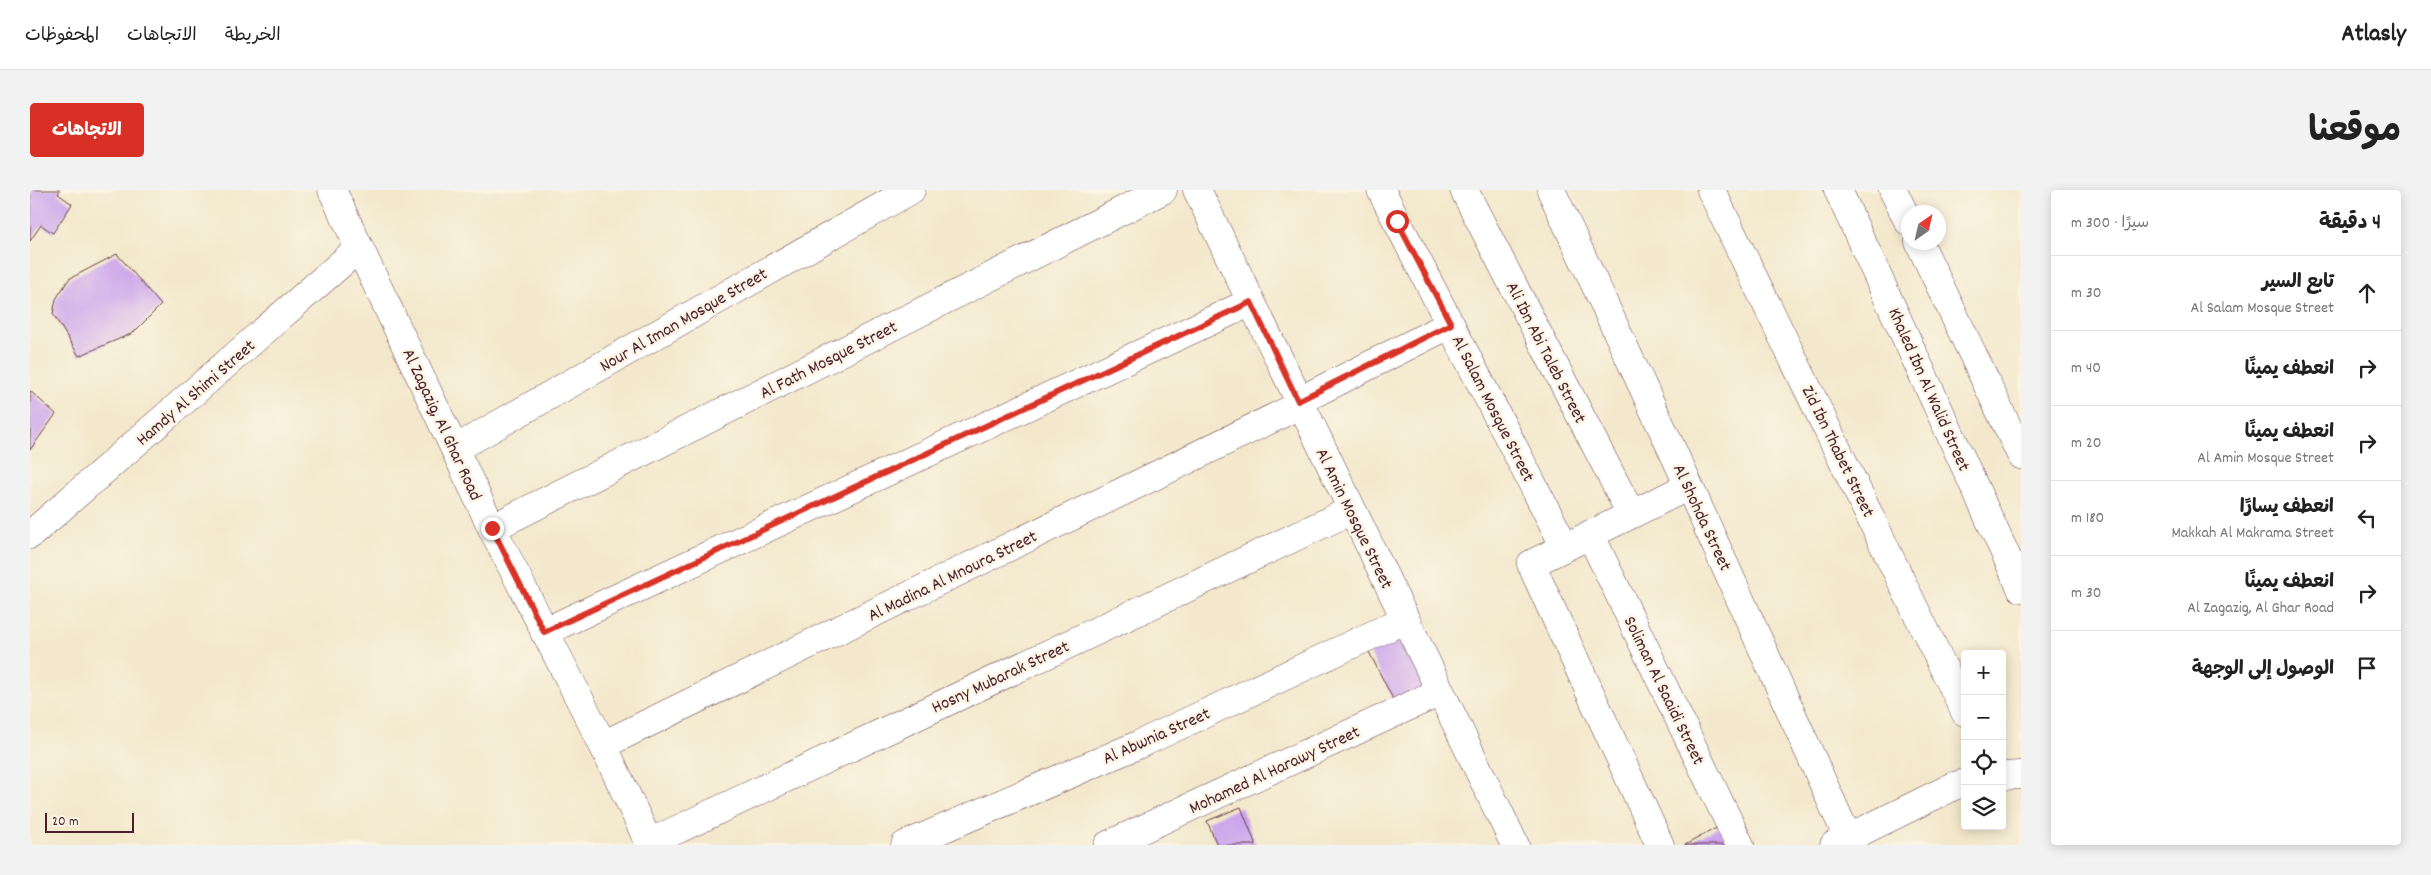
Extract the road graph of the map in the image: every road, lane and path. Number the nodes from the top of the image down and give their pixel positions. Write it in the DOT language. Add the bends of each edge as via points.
graph roads {
  1 [pos="911,190"];
  2 [pos="1163,190"];
  3 [pos="1196,190"];
  4 [pos="1381,190"];
  5 [pos="1464,190"];
  6 [pos="1551,190"];
  7 [pos="1711,190"];
  8 [pos="1838,190"];
  9 [pos="1893,190"];
  10 [pos="333,191"];
  11 [pos="1901,207"];
  12 [pos="359,248"];
  13 [pos="1923,250"];
  14 [pos="1251,302"];
  15 [pos="1451,324"];
  16 [pos="1299,403"];
  17 [pos="455,449"];
  18 [pos="2021,455"];
  19 [pos="1689,486"];
  20 [pos="1352,510"];
  21 [pos="1631,514"];
  22 [pos="492,528"];
  23 [pos="1590,534"];
  24 [pos="30,535"];
  25 [pos="1565,547"];
  26 [pos="2021,588"];
  27 [pos="1404,620"];
  28 [pos="544,632"];
  29 [pos="1440,692"];
  30 [pos="1961,704"];
  31 [pos="603,745"];
  32 [pos="2021,775"];
  33 [pos="2006,776"];
  34 [pos="1961,784"];
  35 [pos="1844,843"];
  36 [pos="649,844"];
  37 [pos="904,845"];
  38 [pos="1108,845"];
  39 [pos="1515,845"];
  40 [pos="1660,845"];
  41 [pos="1740,845"];
  1 -- 17 [label="street, Nour Al Iman Mosque Street"];
  2 -- 22 [label="street, Al Fath Mosque Street"];
  3 -- 14 [label="street, Al Amin Mosque Street"];
  4 -- 15 [label="street, Al Salam Mosque Street"];
  5 -- 21 [label="street, Ali Ibn Abi Taleb Street"];
  6 -- 19 [label="street, Al Shohda Street"];
  7 -- 30 [label="street, Zid Ibn Thabet Street"];
  8 -- 26 [label="street, Khaled Ibn Al Walid Street"];
  9 -- 11 [label="street"];
  10 -- 12 [label="street, Al Zagazig, Al Ghar Road"];
  12 -- 17 [label="street, Al Zagazig, Al Ghar Road"];
  12 -- 24 [label="street, Hamdy Al Shimi Street"];
  13 -- 18 [label="street"];
  14 -- 16 [label="street, Al Amin Mosque Street"];
  14 -- 28 [label="street"];
  15 -- 16 [label="street, Al Madina Al Mnoura Street"];
  15 -- 25 [label="street, Al Salam Mosque Street"];
  16 -- 20 [label="street, Al Amin Mosque Street"];
  16 -- 31 [label="street, Al Madina Al Mnoura Street"];
  17 -- 22 [label="street, Al Zagazig, Al Ghar Road"];
  19 -- 21 [label="street"];
  19 -- 35 [label="street, Al Shohda Street"];
  20 -- 27 [label="street, Al Amin Mosque Street"];
  20 -- 36 [label="street, Hosny Mubarak Street"];
  21 -- 23 [label="street"];
  22 -- 28 [label="street, Al Zagazig, Al Ghar Road"];
  23 -- 25 [label="street"];
  23 -- 41 [label="street, Soliman Al Saaidi Street"];
  25 -- 40 [label="street" via="1531,564"];
  27 -- 29 [label="street, Al Amin Mosque Street"];
  27 -- 37 [label="street, Al Abwnia Street" via="1140,744"];
  28 -- 31 [label="street, Al Zagazig, Al Ghar Road"];
  29 -- 38 [label="street, Mohamed Al Harawy Street"];
  29 -- 39 [label="street, Al Amin Mosque Street"];
  31 -- 36 [label="street, Al Zagazig, Al Ghar Road"];
  32 -- 33 [label="street"];
  34 -- 35 [label="street"];
}
